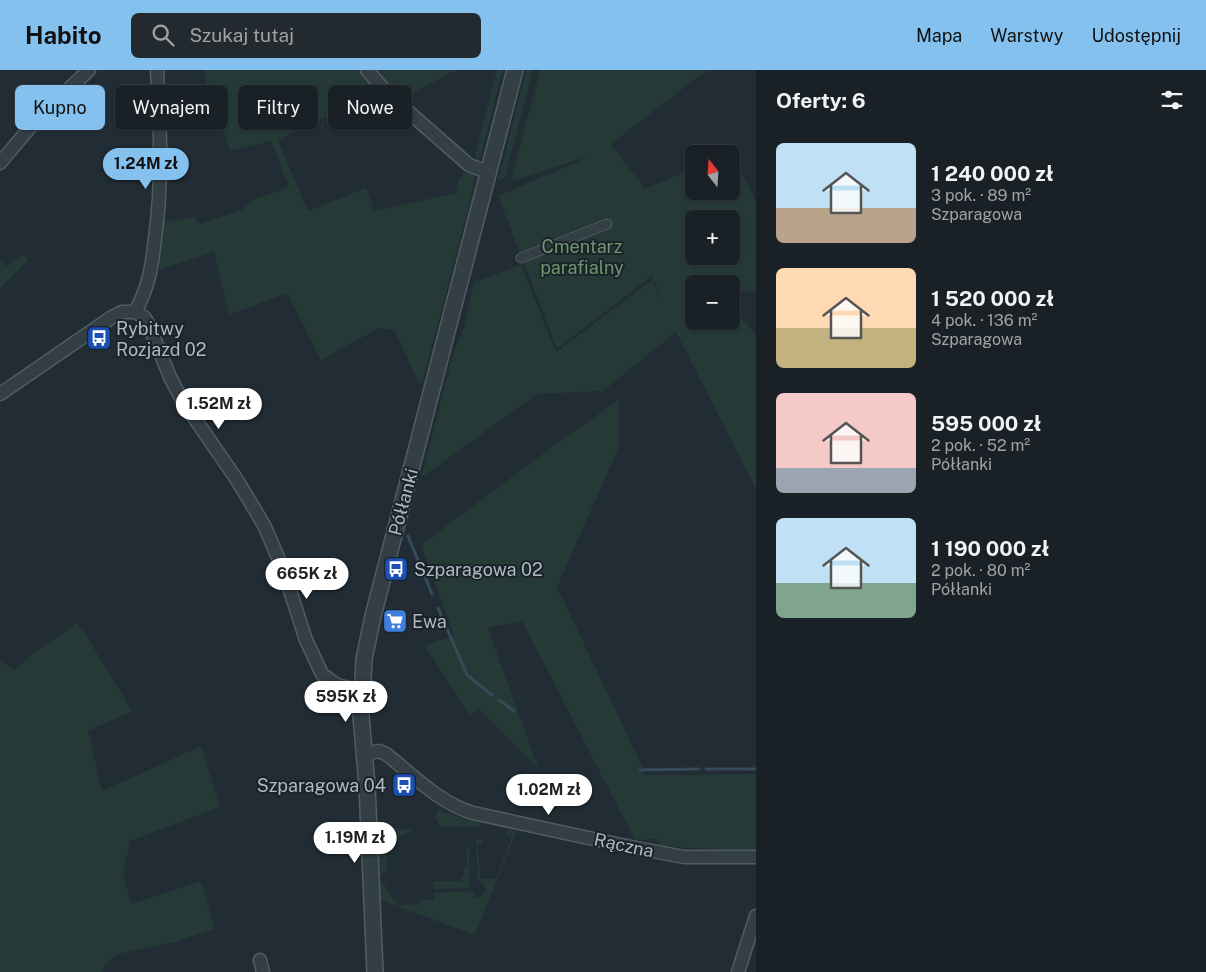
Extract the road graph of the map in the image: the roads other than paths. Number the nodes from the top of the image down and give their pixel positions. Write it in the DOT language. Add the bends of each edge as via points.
graph roads {
  1 [pos="89,70"];
  2 [pos="157,70"];
  3 [pos="367,70"];
  4 [pos="515,70"];
  5 [pos="0,163"];
  6 [pos="488,172"];
  7 [pos="607,224"];
  8 [pos="522,258"];
  9 [pos="135,312"];
  10 [pos="0,394"];
  11 [pos="362,691"];
  12 [pos="364,754"];
  13 [pos="756,858"];
  14 [pos="756,916"];
  15 [pos="375,972"];
  16 [pos="738,972"];
  1 -- 5 [label="street" via="38,118"];
  2 -- 9 [label="street" via="161,162 159,215 149,280"];
  3 -- 6 [label="street" via="387,93 469,165"];
  4 -- 6 [label="street, Półłanki"];
  6 -- 11 [label="street, Półłanki" via="373,616 364,659"];
  7 -- 8 [label="street"];
  9 -- 10 [label="street" via="122,312 106,321"];
  9 -- 11 [label="street" via="144,317 151,327 165,367 182,400 264,525 283,569 306,640 322,674 337,685"];
  11 -- 12 [label="street, Półłanki"];
  12 -- 13 [label="street, Rączna" via="386,754 446,801 473,813 684,857"];
  12 -- 15 [label="street, Półłanki"];
  14 -- 16 [label="street"];
}
